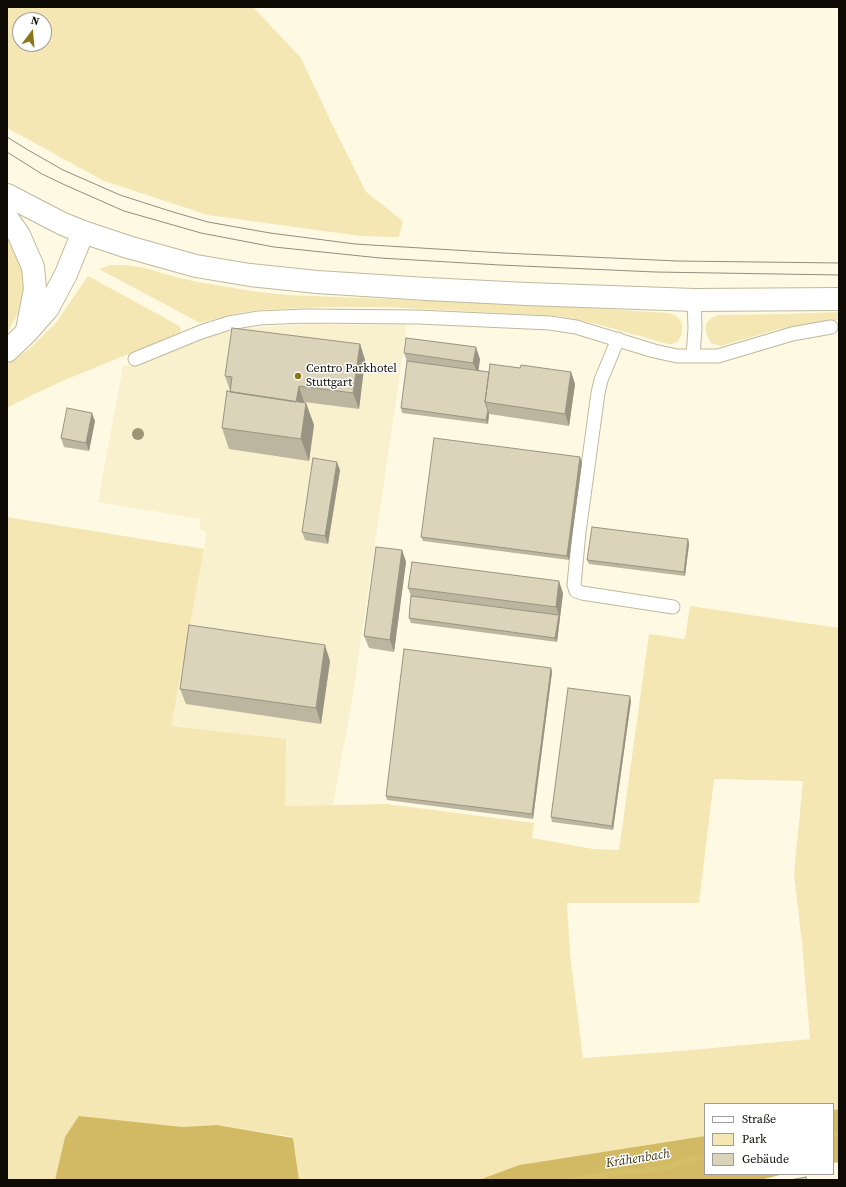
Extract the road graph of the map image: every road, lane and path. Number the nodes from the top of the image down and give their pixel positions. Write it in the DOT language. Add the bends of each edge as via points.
graph roads {
  1 [pos="7,195"];
  2 [pos="7,218"];
  3 [pos="83,232"];
  4 [pos="839,299"];
  5 [pos="694,300"];
  6 [pos="831,327"];
  7 [pos="26,333"];
  8 [pos="618,340"];
  9 [pos="7,351"];
  10 [pos="693,356"];
  11 [pos="134,359"];
  12 [pos="673,607"];
  1 -- 3 [label="main road" via="43,215"];
  2 -- 7 [label="main road" via="19,235 33,267 34,297"];
  3 -- 5 [label="main road" via="186,263 277,278 427,289"];
  3 -- 7 [label="main road" via="53,299"];
  4 -- 5 [label="main road"];
  5 -- 10 [label="lane"];
  6 -- 10 [label="lane" via="792,334 724,354"];
  7 -- 9 [label="main road"];
  8 -- 10 [label="lane" via="666,354"];
  8 -- 11 [label="lane" via="576,327 538,322 418,316 259,318 200,332"];
  8 -- 12 [label="lane" via="598,393 574,585 576,591 582,593"];
}
